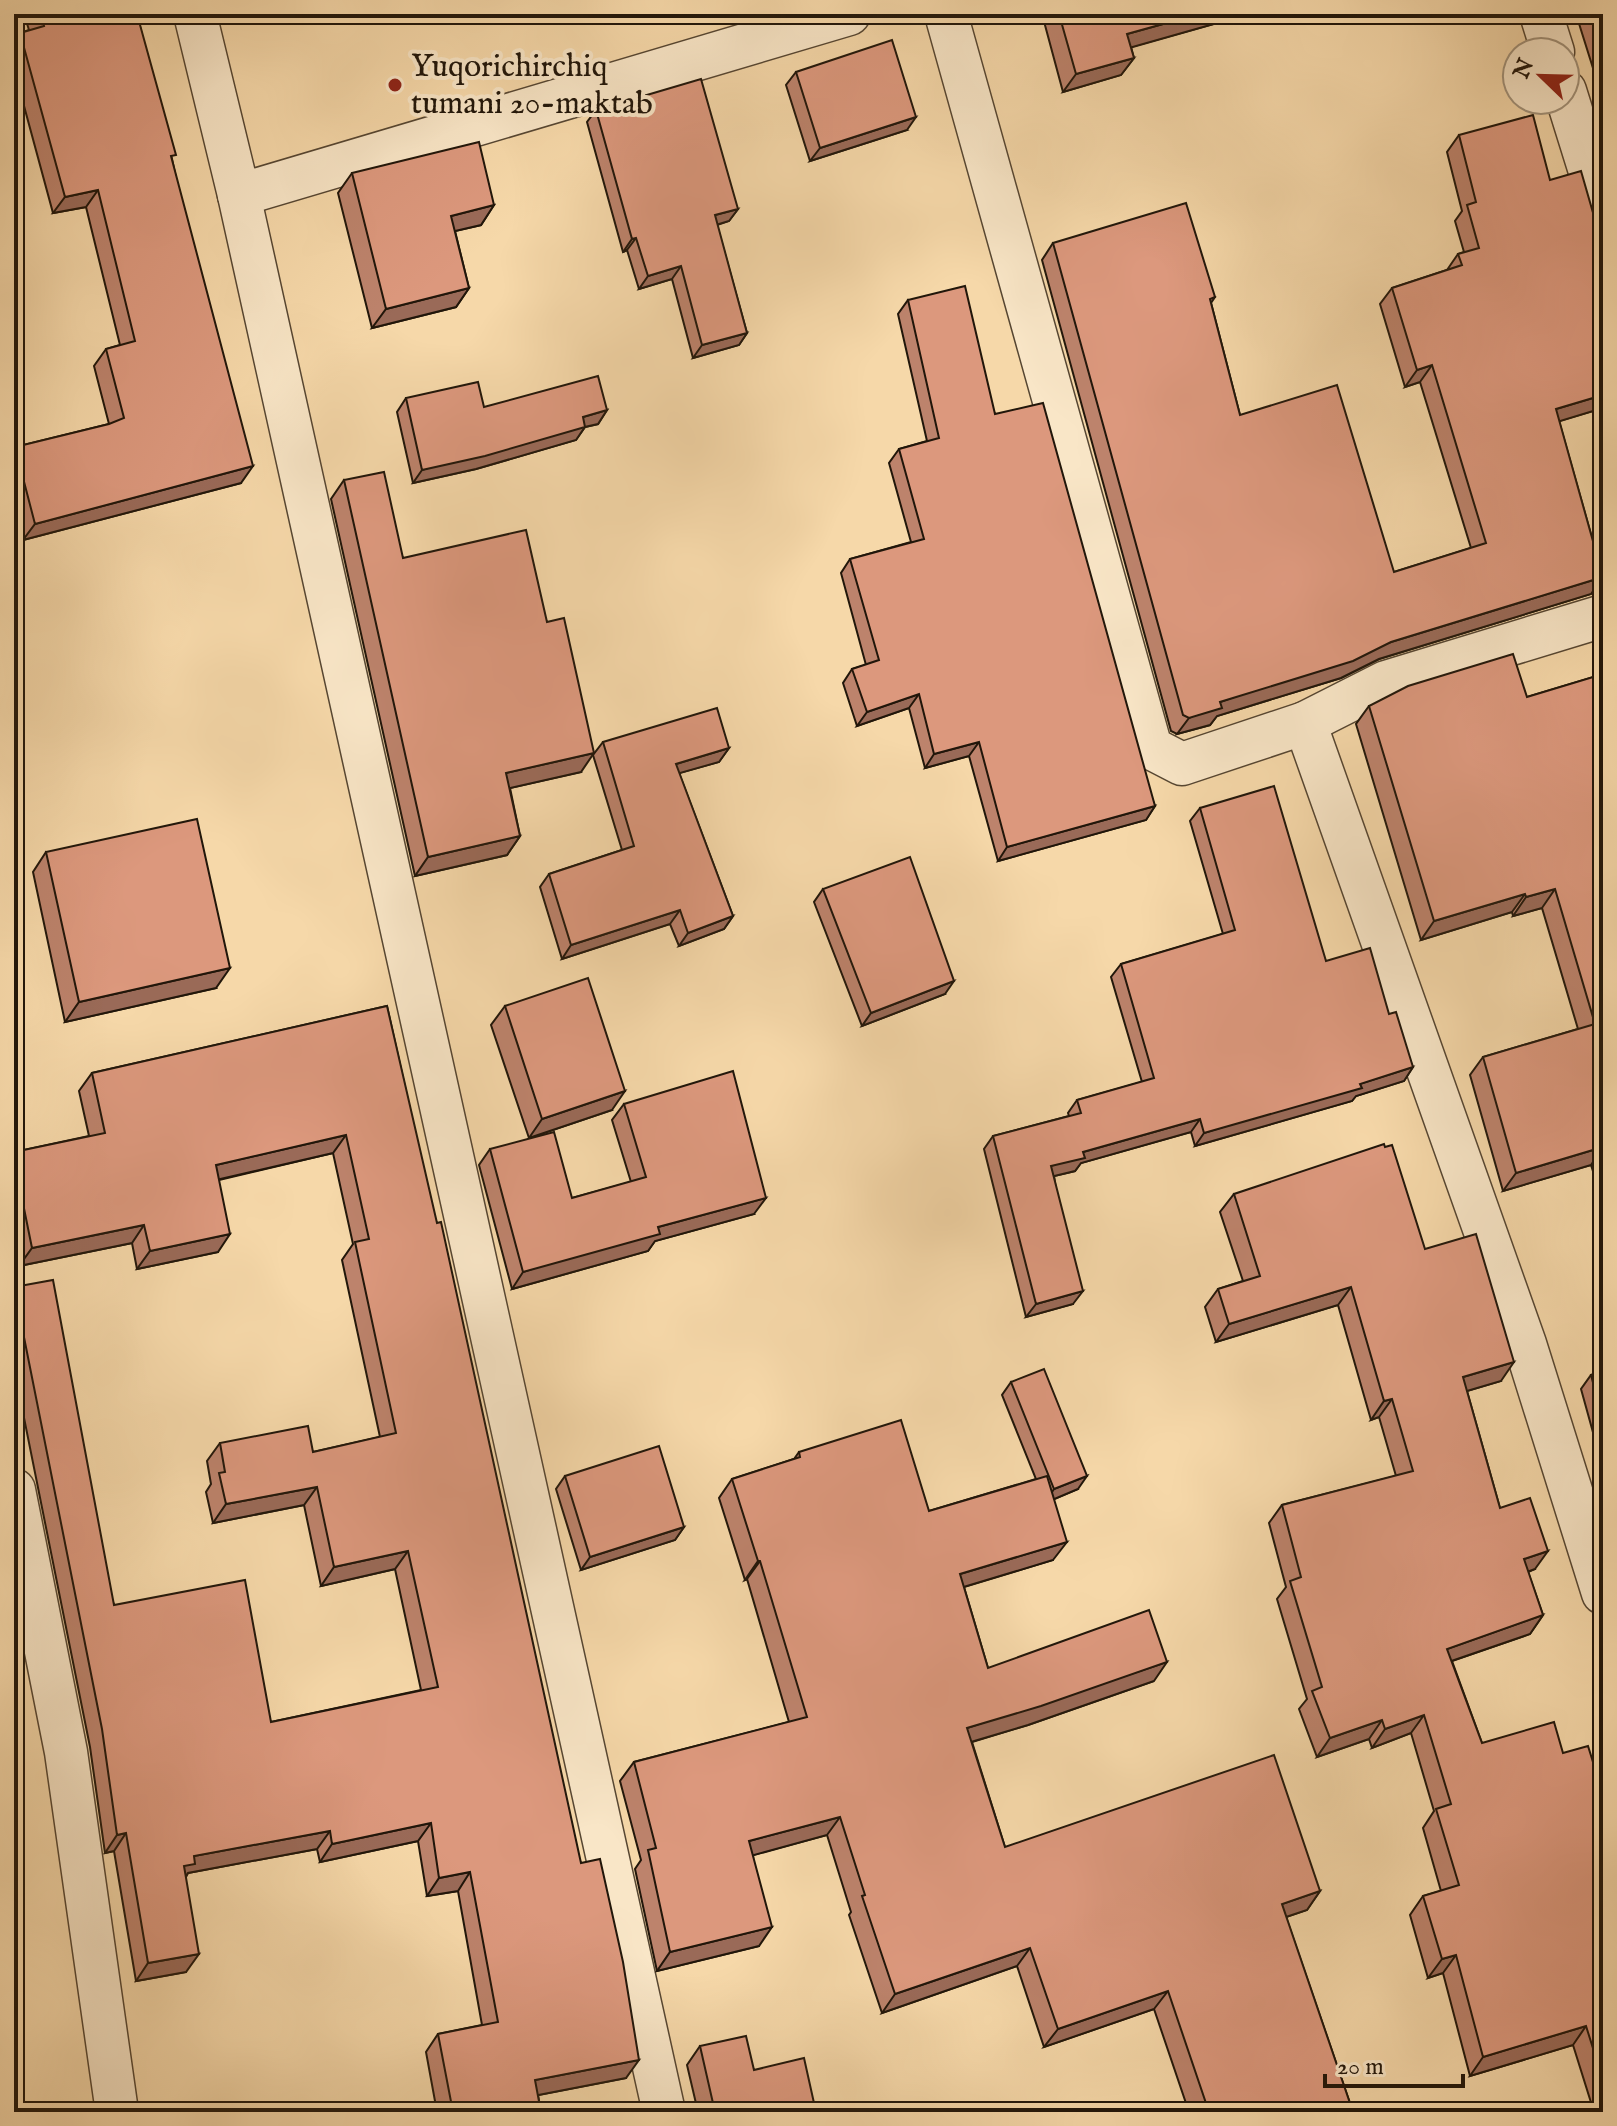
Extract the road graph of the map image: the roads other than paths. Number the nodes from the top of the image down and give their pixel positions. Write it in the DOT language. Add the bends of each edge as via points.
graph roads {
  1 [pos="195,14"];
  2 [pos="849,14"];
  3 [pos="946,14"];
  4 [pos="1541,14"];
  5 [pos="1548,36"];
  6 [pos="1573,116"];
  7 [pos="239,195"];
  8 [pos="1603,213"];
  9 [pos="1603,616"];
  10 [pos="1305,723"];
  11 [pos="14,1490"];
  12 [pos="1603,1593"];
  13 [pos="117,2112"];
  14 [pos="664,2112"];
  1 -- 7 [label="street"];
  2 -- 7 [label="street"];
  3 -- 10 [label="street" via="1151,748 1182,764"];
  4 -- 5 [label="street"];
  6 -- 8 [label="street"];
  7 -- 14 [label="street"];
  9 -- 10 [label="street" via="1386,682"];
  10 -- 12 [label="street" via="1525,1344"];
  11 -- 13 [label="street" via="66,1752"];
}
